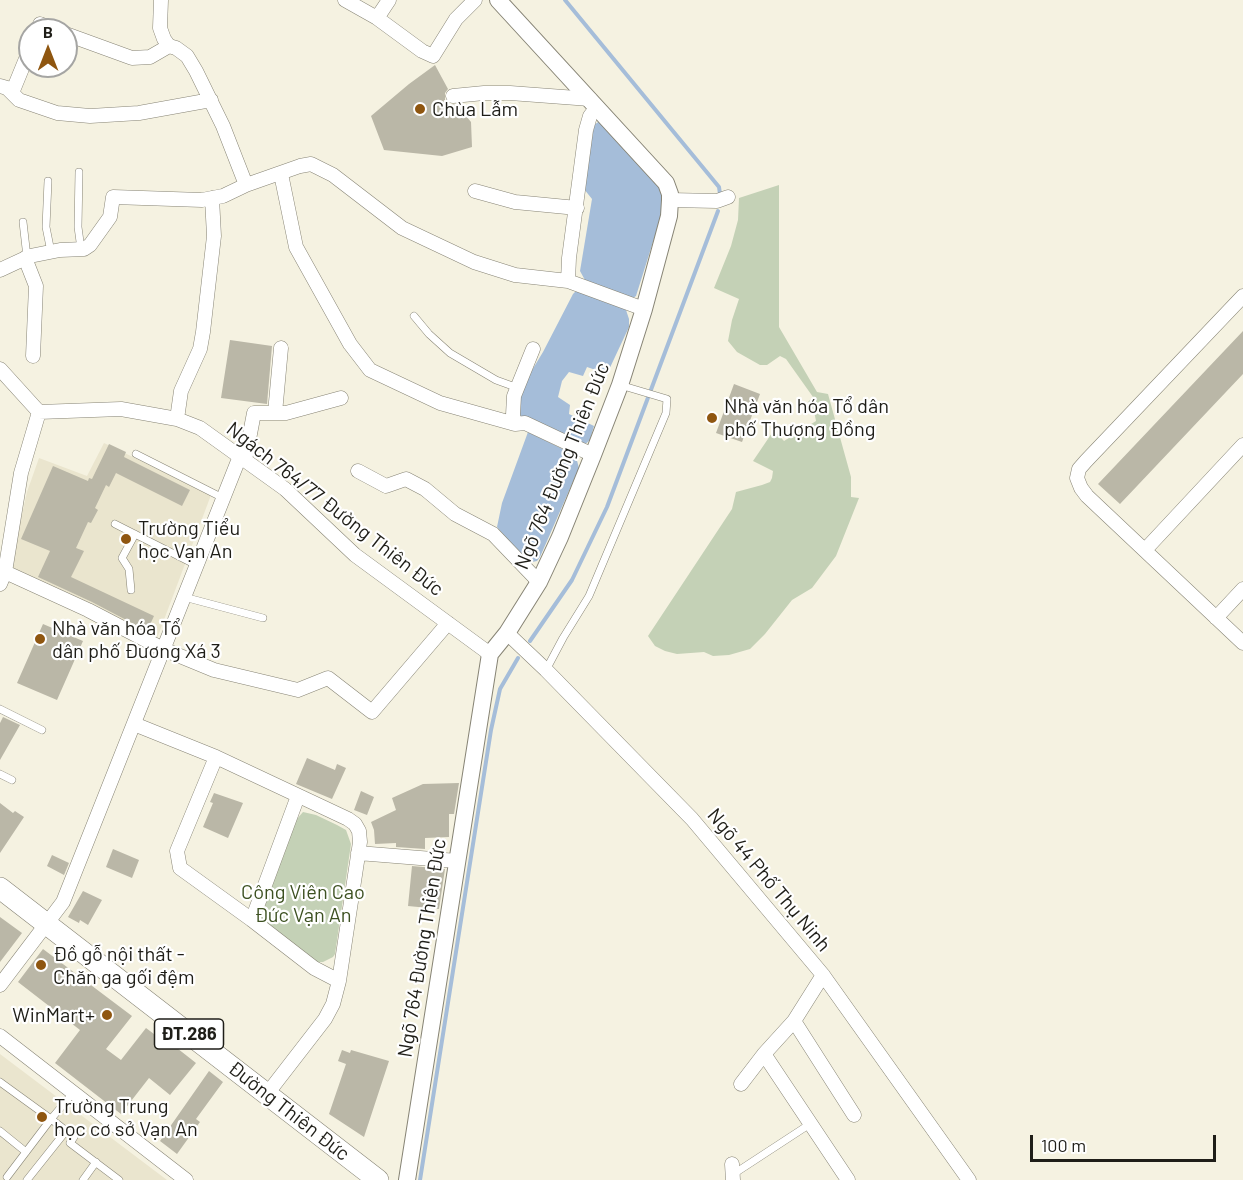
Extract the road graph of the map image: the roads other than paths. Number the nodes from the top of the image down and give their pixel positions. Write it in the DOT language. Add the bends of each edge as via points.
graph roads {
  1 [pos="161,0"];
  2 [pos="345,0"];
  3 [pos="389,0"];
  4 [pos="475,0"];
  5 [pos="498,0"];
  6 [pos="377,18"];
  7 [pos="78,38"];
  8 [pos="169,46"];
  9 [pos="18,70"];
  10 [pos="6,90"];
  11 [pos="453,96"];
  12 [pos="211,100"];
  13 [pos="593,103"];
  14 [pos="80,172"];
  15 [pos="281,174"];
  16 [pos="48,181"];
  17 [pos="246,185"];
  18 [pos="475,190"];
  19 [pos="728,197"];
  20 [pos="212,198"];
  21 [pos="670,200"];
  22 [pos="577,208"];
  23 [pos="22,222"];
  24 [pos="81,249"];
  25 [pos="51,252"];
  26 [pos="26,257"];
  27 [pos="0,270"];
  28 [pos="568,281"];
  29 [pos="1243,296"];
  30 [pos="644,309"];
  31 [pos="414,316"];
  32 [pos="281,348"];
  33 [pos="533,349"];
  34 [pos="33,356"];
  35 [pos="0,369"];
  36 [pos="620,385"];
  37 [pos="518,388"];
  38 [pos="341,398"];
  39 [pos="39,412"];
  40 [pos="275,413"];
  41 [pos="177,419"];
  42 [pos="515,424"];
  43 [pos="1243,445"];
  44 [pos="136,454"];
  45 [pos="593,454"];
  46 [pos="242,458"];
  47 [pos="358,471"];
  48 [pos="223,498"];
  49 [pos="115,524"];
  50 [pos="135,534"];
  51 [pos="1145,550"];
  52 [pos="196,565"];
  53 [pos="2,574"];
  54 [pos="539,582"];
  55 [pos="1243,589"];
  56 [pos="131,590"];
  57 [pos="184,597"];
  58 [pos="263,618"];
  59 [pos="1216,618"];
  60 [pos="448,623"];
  61 [pos="507,633"];
  62 [pos="1243,643"];
  63 [pos="163,649"];
  64 [pos="490,654"];
  65 [pos="546,670"];
  66 [pos="0,709"];
  67 [pos="134,724"];
  68 [pos="42,730"];
  69 [pos="216,758"];
  70 [pos="0,774"];
  71 [pos="12,780"];
  72 [pos="298,796"];
  73 [pos="358,853"];
  74 [pos="457,861"];
  75 [pos="0,888"];
  76 [pos="252,920"];
  77 [pos="45,924"];
  78 [pos="823,975"];
  79 [pos="339,981"];
  80 [pos="0,985"];
  81 [pos="794,1021"];
  82 [pos="0,1036"];
  83 [pos="764,1054"];
  84 [pos="0,1082"];
  85 [pos="741,1084"];
  86 [pos="72,1094"];
  87 [pos="267,1094"];
  88 [pos="854,1115"];
  89 [pos="51,1119"];
  90 [pos="810,1124"];
  91 [pos="0,1131"];
  92 [pos="66,1131"];
  93 [pos="26,1152"];
  94 [pos="96,1162"];
  95 [pos="732,1173"];
  96 [pos="7,1177"];
  97 [pos="27,1180"];
  98 [pos="83,1180"];
  99 [pos="119,1180"];
  100 [pos="186,1180"];
  101 [pos="378,1180"];
  102 [pos="406,1180"];
  103 [pos="847,1180"];
  104 [pos="969,1180"];
  1 -- 8 [label="street" via="160,28"];
  2 -- 6 [label="street"];
  3 -- 6 [label="street"];
  4 -- 6 [label="street" via="456,19 433,56"];
  5 -- 13 [label="street"];
  7 -- 8 [label="street" via="132,58 150,57"];
  8 -- 12 [label="street" via="187,56"];
  9 -- 10 [label="street"];
  10 -- 12 [label="street" via="19,100 57,113 90,116 139,113"];
  11 -- 13 [label="street" via="504,92"];
  12 -- 17 [label="street"];
  13 -- 21 [label="street" via="666,183"];
  13 -- 22 [label="street"];
  14 -- 24 [label="lane"];
  15 -- 17 [label="street"];
  15 -- 28 [label="street" via="311,164 333,175 402,228 435,245 515,275"];
  15 -- 42 [label="street" via="296,247 350,344 369,370 440,403"];
  16 -- 25 [label="lane" via="46,227"];
  17 -- 20 [label="street"];
  18 -- 22 [label="street" via="515,202"];
  19 -- 21 [label="street" via="717,201"];
  20 -- 24 [label="street" via="113,197 110,217 90,245"];
  20 -- 41 [label="street" via="214,236 203,333 181,391"];
  21 -- 30 [label="street, Ngõ 764 Đường Thiên Đức"];
  22 -- 28 [label="street"];
  23 -- 26 [label="lane"];
  24 -- 25 [label="street"];
  25 -- 26 [label="street"];
  26 -- 27 [label="street"];
  26 -- 34 [label="street" via="36,286"];
  28 -- 30 [label="street"];
  29 -- 51 [label="street" via="1077,472 1078,483 1087,496"];
  30 -- 36 [label="street, Ngõ 764 Đường Thiên Đức"];
  31 -- 37 [label="lane" via="450,353"];
  32 -- 40 [label="street"];
  33 -- 37 [label="street"];
  35 -- 39 [label="street"];
  36 -- 45 [label="street, Ngõ 764 Đường Thiên Đức"];
  36 -- 65 [label="lane" via="666,399 666,413 589,596"];
  37 -- 42 [label="street" via="513,406"];
  38 -- 40 [label="street"];
  39 -- 41 [label="street, Ngách 764/77 Đường Thiên Đức" via="121,409"];
  39 -- 53 [label="street" via="21,473"];
  40 -- 46 [label="street" via="254,412"];
  41 -- 46 [label="street, Ngách 764/77 Đường Thiên Đức" via="200,428"];
  42 -- 45 [label="street" via="525,423"];
  43 -- 51 [label="street"];
  44 -- 48 [label="lane"];
  45 -- 54 [label="street, Ngõ 764 Đường Thiên Đức"];
  46 -- 48 [label="street"];
  46 -- 60 [label="street, Ngách 764/77 Đường Thiên Đức" via="285,489 355,555"];
  47 -- 54 [label="street" via="386,486 406,479 424,489 455,514 493,534"];
  48 -- 52 [label="street"];
  49 -- 50 [label="lane"];
  50 -- 52 [label="lane"];
  50 -- 56 [label="lane" via="122,558 129,569"];
  51 -- 59 [label="street"];
  52 -- 57 [label="street"];
  53 -- 63 [label="street" via="88,610"];
  54 -- 61 [label="street, Ngõ 764 Đường Thiên Đức"];
  55 -- 59 [label="street"];
  57 -- 58 [label="lane"];
  57 -- 63 [label="street"];
  59 -- 62 [label="street"];
  60 -- 63 [label="street" via="372,712 328,678 298,690 214,670"];
  60 -- 64 [label="street, Ngách 764/77 Đường Thiên Đức"];
  61 -- 64 [label="street, Ngõ 764 Đường Thiên Đức"];
  61 -- 65 [label="street, Ngõ 44 Phố Thụ Ninh"];
  63 -- 67 [label="street"];
  64 -- 74 [label="street, Ngõ 764 Đường Thiên Đức"];
  65 -- 78 [label="street, Ngõ 44 Phố Thụ Ninh" via="692,819"];
  66 -- 68 [label="lane"];
  67 -- 69 [label="street"];
  67 -- 77 [label="street" via="69,889"];
  69 -- 72 [label="street"];
  69 -- 76 [label="street" via="177,851 177,861 184,873"];
  70 -- 71 [label="lane"];
  72 -- 73 [label="street" via="355,824 359,831"];
  72 -- 76 [label="street"];
  73 -- 74 [label="street"];
  73 -- 79 [label="street"];
  74 -- 102 [label="street, Ngõ 764 Đường Thiên Đức"];
  75 -- 77 [label="main road, Đường Thiên Đức / ĐT.286"];
  76 -- 79 [label="street" via="314,968"];
  77 -- 80 [label="street"];
  77 -- 87 [label="main road, Đường Thiên Đức / ĐT.286"];
  78 -- 81 [label="street"];
  78 -- 104 [label="street, Ngõ 44 Phố Thụ Ninh"];
  79 -- 87 [label="street" via="325,1019"];
  81 -- 83 [label="street"];
  81 -- 88 [label="street"];
  82 -- 86 [label="street"];
  83 -- 85 [label="street"];
  83 -- 90 [label="street"];
  84 -- 89 [label="lane"];
  86 -- 89 [label="lane"];
  86 -- 100 [label="street"];
  87 -- 101 [label="main road, Đường Thiên Đức / ĐT.286"];
  89 -- 92 [label="lane"];
  89 -- 93 [label="lane"];
  90 -- 95 [label="lane"];
  90 -- 103 [label="street"];
  91 -- 93 [label="lane"];
  92 -- 94 [label="lane" via="74,1137 70,1143"];
  92 -- 97 [label="lane"];
  93 -- 96 [label="lane"];
  94 -- 98 [label="lane"];
  94 -- 99 [label="lane"];
}
